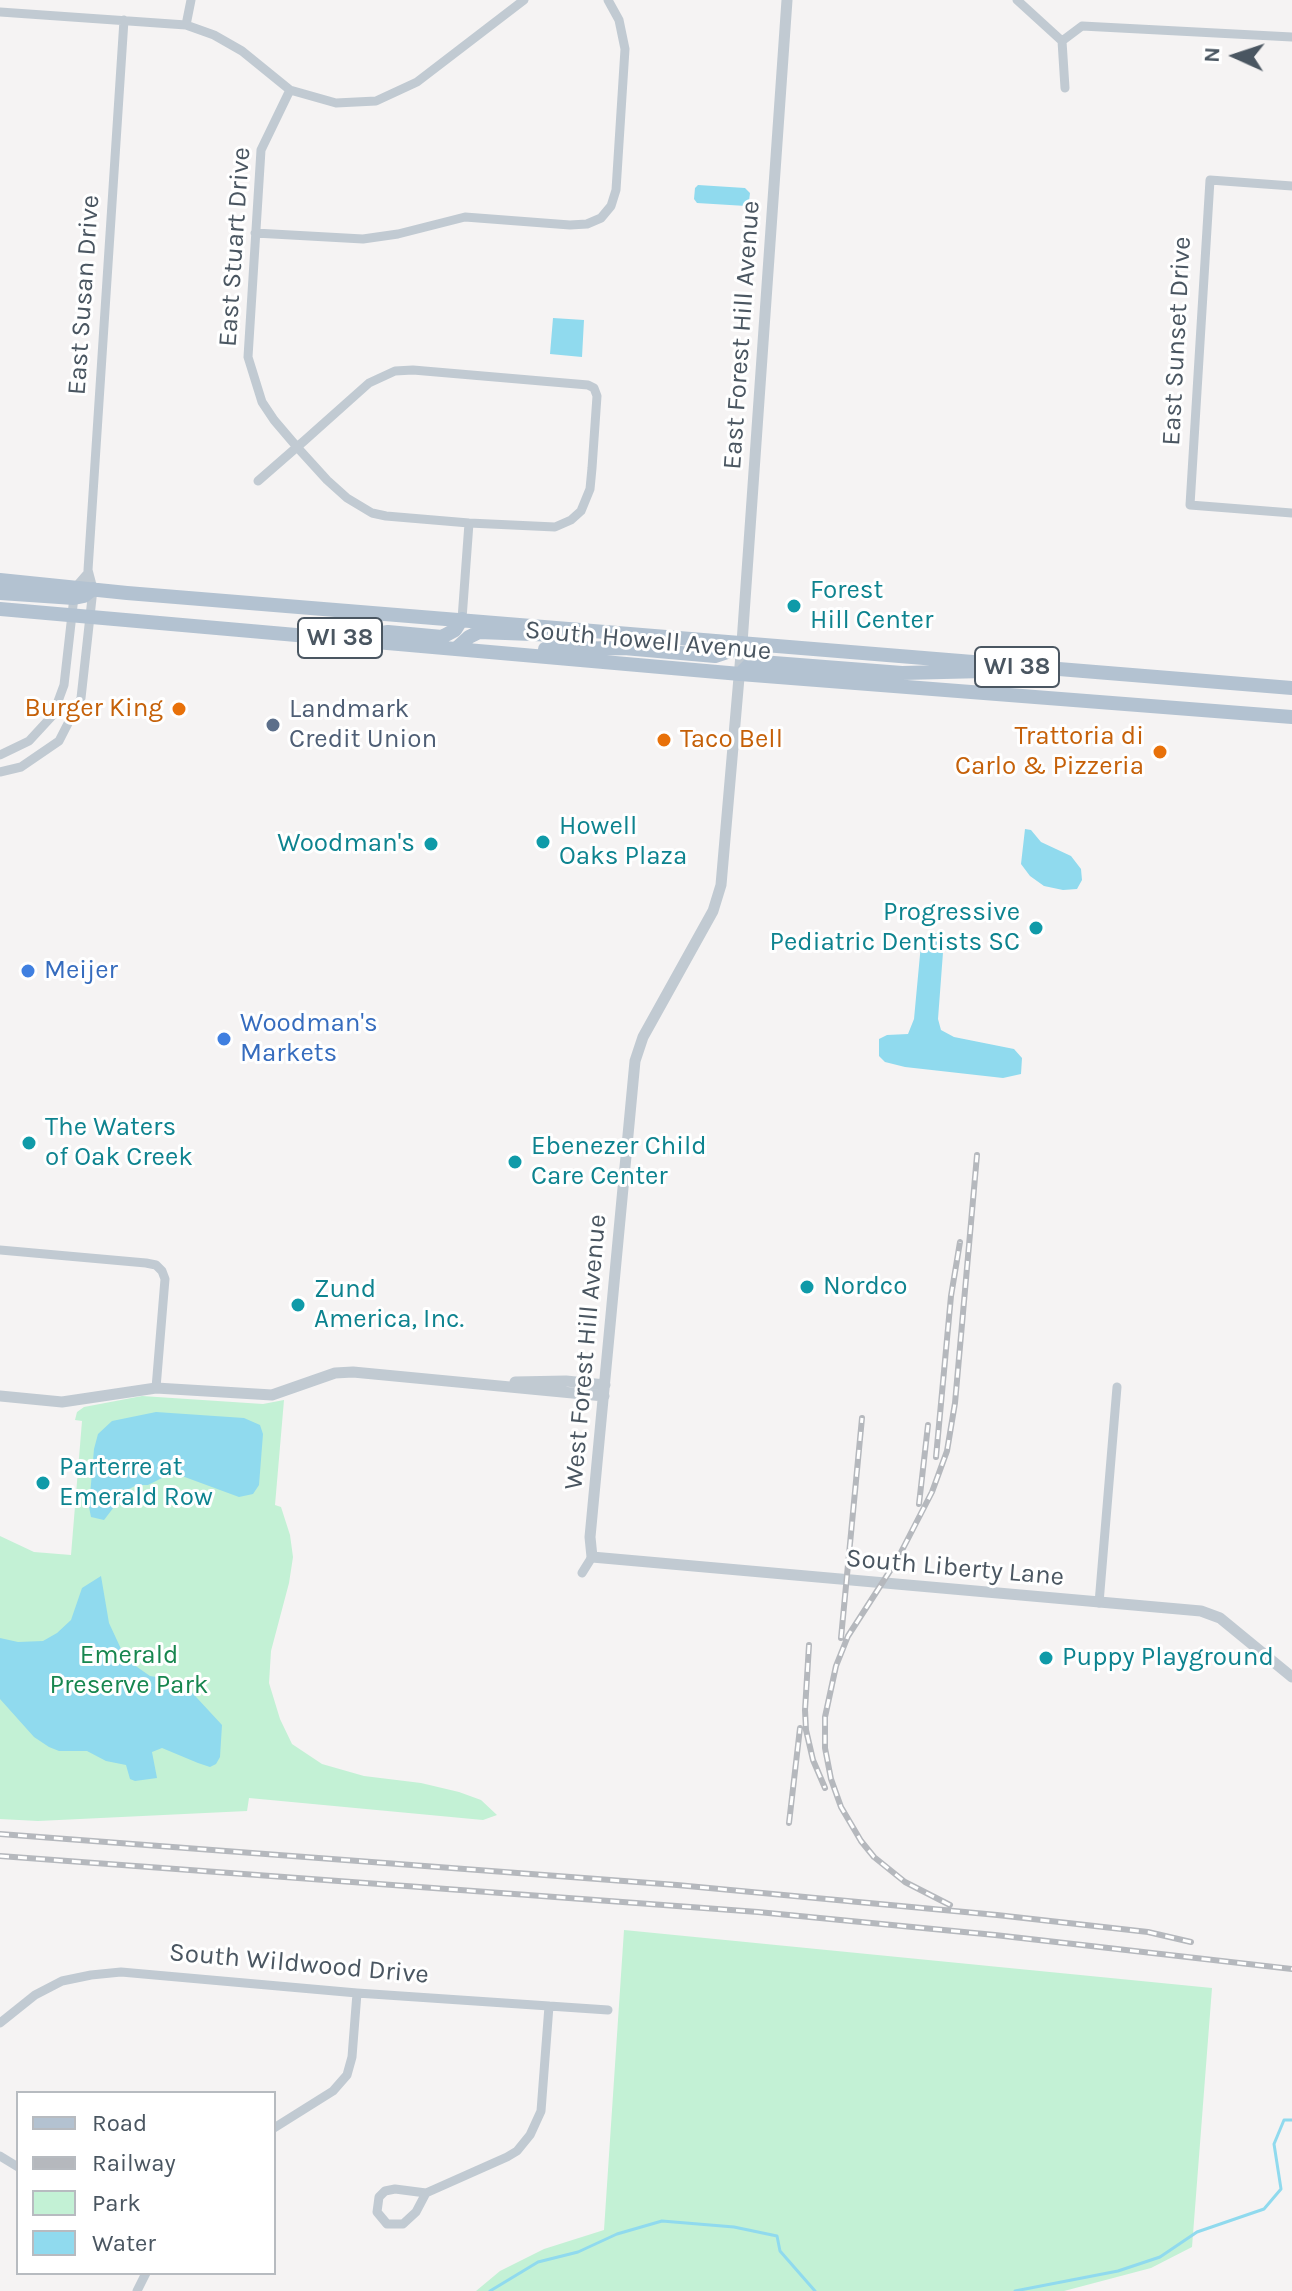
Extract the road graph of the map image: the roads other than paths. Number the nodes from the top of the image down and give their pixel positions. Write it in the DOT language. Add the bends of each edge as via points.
graph roads {
  1 [pos="191,0"];
  2 [pos="524,0"];
  3 [pos="608,0"];
  4 [pos="787,0"];
  5 [pos="1017,0"];
  6 [pos="0,12"];
  7 [pos="124,20"];
  8 [pos="186,25"];
  9 [pos="1292,37"];
  10 [pos="1062,41"];
  11 [pos="1065,88"];
  12 [pos="290,90"];
  13 [pos="1292,186"];
  14 [pos="255,233"];
  15 [pos="297,447"];
  16 [pos="258,481"];
  17 [pos="1292,513"];
  18 [pos="469,523"];
  19 [pos="88,573"];
  20 [pos="0,580"];
  21 [pos="93,589"];
  22 [pos="0,593"];
  23 [pos="74,593"];
  24 [pos="0,609"];
  25 [pos="72,616"];
  26 [pos="90,617"];
  27 [pos="462,619"];
  28 [pos="606,633"];
  29 [pos="342,638"];
  30 [pos="742,643"];
  31 [pos="457,648"];
  32 [pos="501,652"];
  33 [pos="1038,668"];
  34 [pos="740,674"];
  35 [pos="1292,688"];
  36 [pos="1292,717"];
  37 [pos="0,755"];
  38 [pos="0,772"];
  39 [pos="0,1250"];
  40 [pos="1117,1387"];
  41 [pos="156,1388"];
  42 [pos="604,1391"];
  43 [pos="0,1396"];
  44 [pos="592,1557"];
  45 [pos="582,1573"];
  46 [pos="1099,1603"];
  47 [pos="1292,1677"];
  48 [pos="357,1993"];
  49 [pos="549,2006"];
  50 [pos="608,2010"];
  51 [pos="0,2023"];
  52 [pos="276,2127"];
  53 [pos="426,2193"];
  1 -- 8 [label="street"];
  2 -- 12 [label="street" via="417,82 376,101 336,103"];
  3 -- 14 [label="street" via="625,49 616,190 601,218 570,225 465,217 363,239"];
  4 -- 30 [label="street, East Forest Hill Avenue"];
  5 -- 10 [label="street"];
  6 -- 7 [label="street"];
  7 -- 8 [label="street"];
  7 -- 19 [label="street, East Susan Drive"];
  8 -- 12 [label="street" via="242,51"];
  9 -- 10 [label="street" via="1082,26"];
  10 -- 11 [label="street"];
  12 -- 14 [label="street, East Stuart Drive" via="261,150"];
  13 -- 17 [label="street, East Sunset Drive" via="1210,180 1190,505"];
  14 -- 15 [label="street, East Stuart Drive" via="248,357 262,402"];
  15 -- 16 [label="street"];
  15 -- 18 [label="street, East Stuart Drive" via="347,498 372,513"];
  15 -- 18 [label="street, East Stuart Drive" via="369,383 395,371 594,388 590,489 581,511 555,527"];
  18 -- 27 [label="street"];
  19 -- 21 [label="street, East Susan Drive"];
  19 -- 23 [label="street"];
  20 -- 23 [label="main road"];
  21 -- 23 [label="main road" via="84,596"];
  21 -- 26 [label="street"];
  21 -- 27 [label="main road, South Howell Avenue / WI 38"];
  22 -- 23 [label="main road"];
  23 -- 25 [label="street"];
  24 -- 25 [label="main road, South Howell Avenue / WI 38"];
  25 -- 26 [label="main road, South Howell Avenue / WI 38"];
  25 -- 37 [label="street" via="64,685 53,715 29,741"];
  26 -- 29 [label="main road, South Howell Avenue / WI 38"];
  26 -- 38 [label="street" via="81,698 71,721 41,756"];
  27 -- 28 [label="main road, South Howell Avenue / WI 38"];
  27 -- 29 [label="main road" via="447,636 388,632"];
  28 -- 30 [label="main road, South Howell Avenue / WI 38"];
  28 -- 31 [label="main road" via="479,632"];
  29 -- 31 [label="main road, South Howell Avenue / WI 38"];
  30 -- 32 [label="main road" via="710,656 576,647"];
  30 -- 33 [label="main road, South Howell Avenue / WI 38"];
  30 -- 34 [label="street, East Forest Hill Avenue"];
  31 -- 32 [label="main road, South Howell Avenue / WI 38"];
  32 -- 34 [label="main road, South Howell Avenue / WI 38"];
  33 -- 34 [label="main road" via="902,673 761,662"];
  33 -- 35 [label="main road, South Howell Avenue / WI 38"];
  34 -- 36 [label="main road, South Howell Avenue / WI 38"];
  34 -- 42 [label="street, West Forest Hill Avenue" via="717,900 635,1061"];
  39 -- 41 [label="street" via="156,1265 165,1279"];
  40 -- 46 [label="street"];
  41 -- 42 [label="street" via="272,1395 353,1372 499,1385 535,1380"];
  41 -- 43 [label="street" via="62,1402"];
  42 -- 44 [label="street, West Forest Hill Avenue"];
  44 -- 45 [label="street"];
  44 -- 46 [label="street, South Liberty Lane"];
  46 -- 47 [label="street, South Liberty Lane" via="1201,1611 1220,1618"];
  48 -- 49 [label="street, South Wildwood Drive"];
  48 -- 51 [label="street, South Wildwood Drive" via="105,1973 47,1988"];
  48 -- 52 [label="street" via="351,2065 341,2084"];
  49 -- 50 [label="street, South Wildwood Drive"];
  49 -- 53 [label="street" via="541,2111 530,2135 507,2157"];
  53 -- 53 [label="street" via="385,2191 377,2212 387,2224 403,2224"];
}
